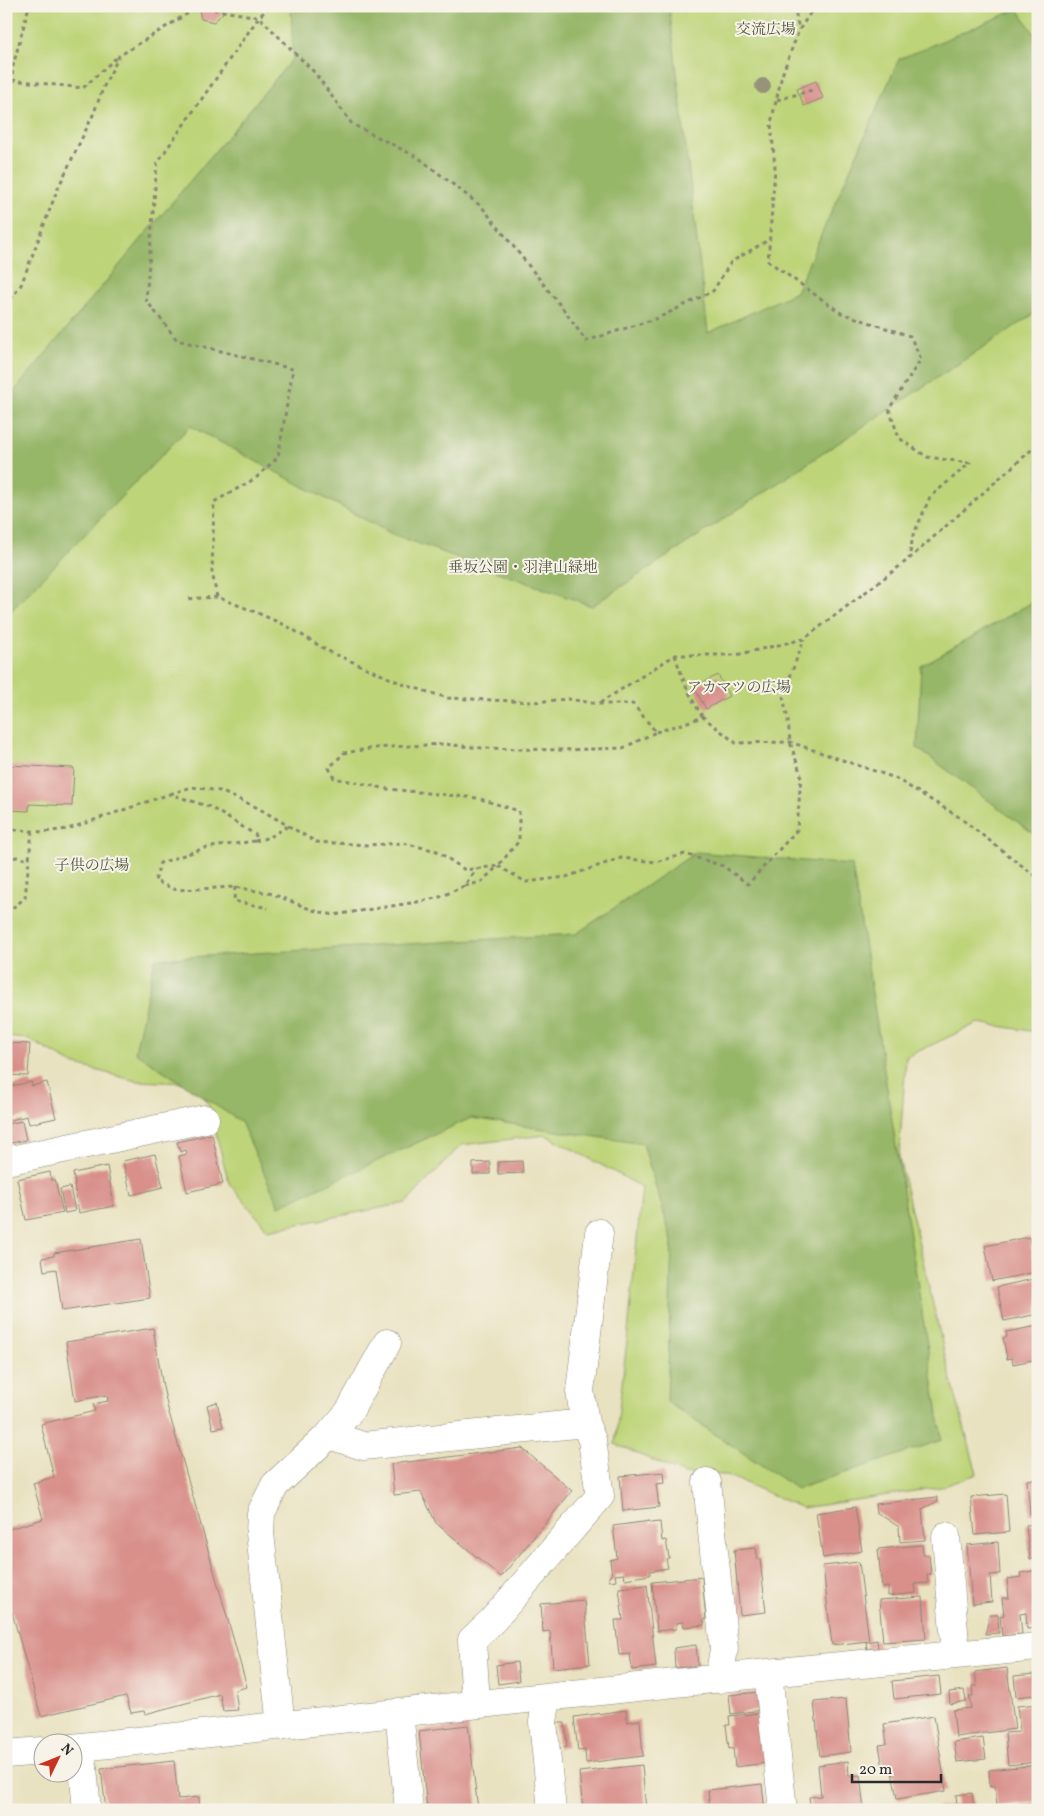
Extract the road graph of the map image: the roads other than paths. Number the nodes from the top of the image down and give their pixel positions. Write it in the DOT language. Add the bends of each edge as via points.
graph roads {
  1 [pos="205,1119"];
  2 [pos="6,1161"];
  3 [pos="599,1234"];
  4 [pos="387,1342"];
  5 [pos="585,1423"];
  6 [pos="329,1434"];
  7 [pos="707,1482"];
  8 [pos="946,1536"];
  9 [pos="1038,1647"];
  10 [pos="956,1655"];
  11 [pos="768,1674"];
  12 [pos="719,1679"];
  13 [pos="547,1697"];
  14 [pos="476,1704"];
  15 [pos="399,1712"];
  16 [pos="281,1726"];
  17 [pos="82,1747"];
  18 [pos="32,1752"];
  19 [pos="6,1754"];
  20 [pos="82,1779"];
  21 [pos="87,1810"];
  22 [pos="409,1810"];
  23 [pos="552,1810"];
  24 [pos="783,1810"];
  1 -- 2 [label="street"];
  3 -- 5 [label="street" via="580,1391"];
  4 -- 6 [label="street" via="349,1412"];
  5 -- 6 [label="street" via="363,1446"];
  5 -- 14 [label="street" via="592,1440 600,1496 472,1640"];
  6 -- 16 [label="street" via="275,1485 261,1513 260,1533"];
  7 -- 12 [label="street" via="724,1649"];
  8 -- 10 [label="street"];
  9 -- 10 [label="street"];
  10 -- 11 [label="street"];
  11 -- 12 [label="street"];
  11 -- 24 [label="street"];
  12 -- 13 [label="street"];
  13 -- 14 [label="street"];
  13 -- 23 [label="street" via="543,1722"];
  14 -- 15 [label="street"];
  15 -- 16 [label="street"];
  15 -- 22 [label="street"];
  16 -- 17 [label="street"];
  18 -- 19 [label="street"];
  20 -- 21 [label="street"];
}
